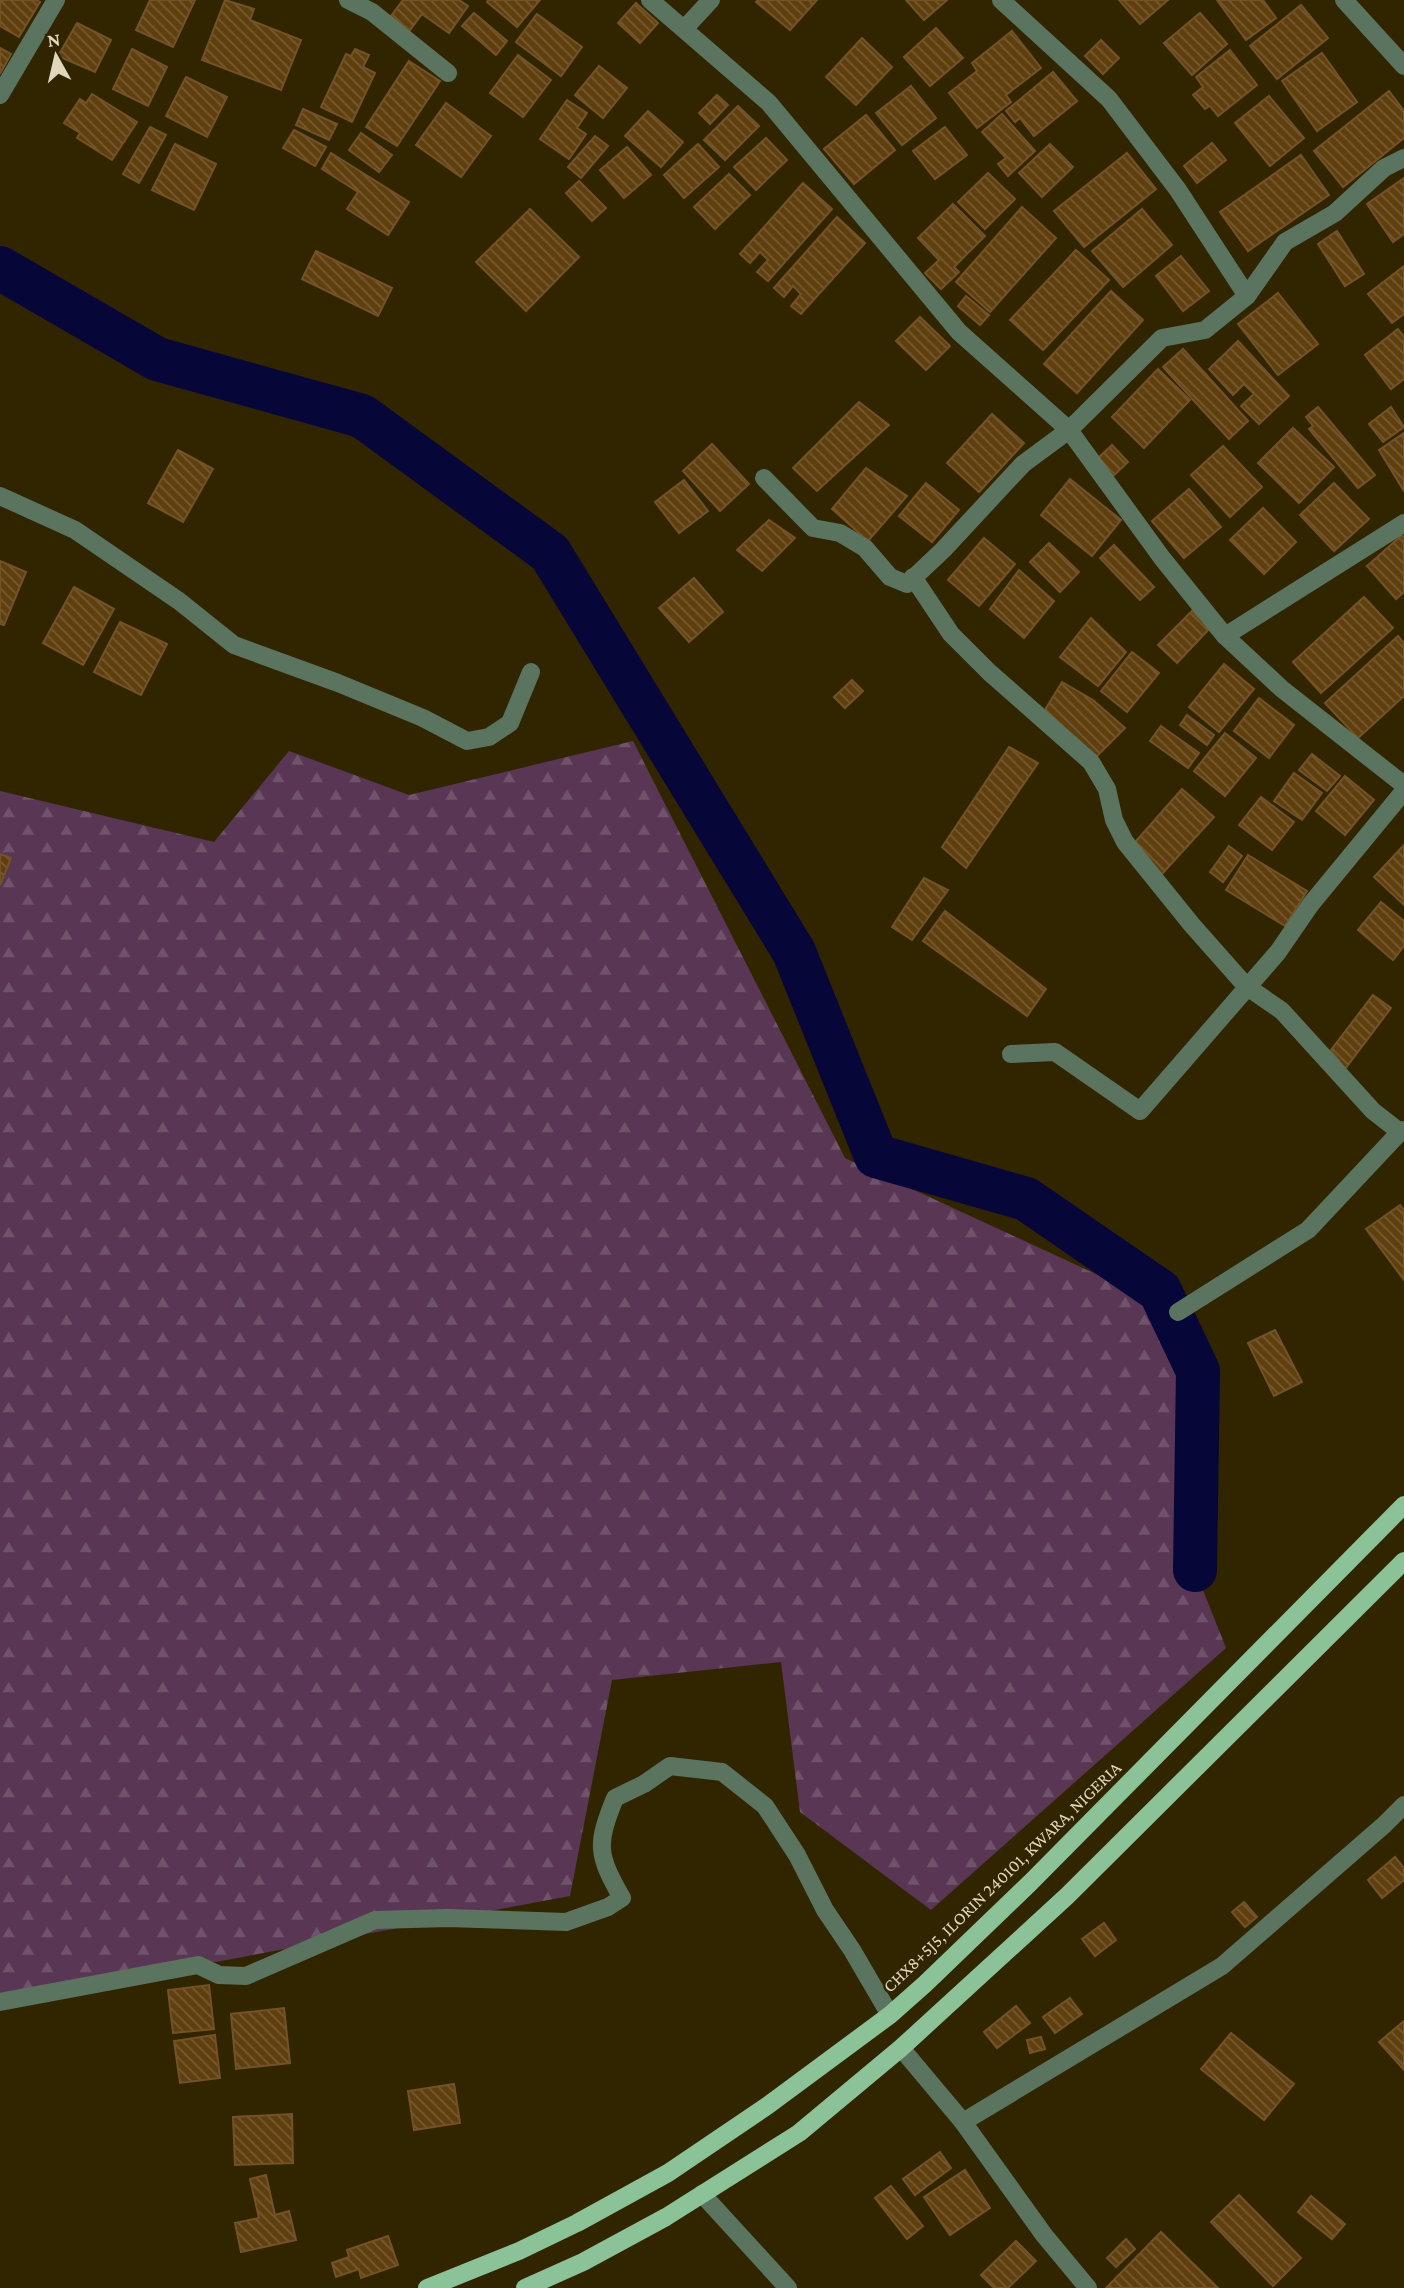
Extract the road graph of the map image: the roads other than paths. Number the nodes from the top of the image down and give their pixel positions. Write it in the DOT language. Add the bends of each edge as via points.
graph roads {
  1 [pos="56,0"];
  2 [pos="348,0"];
  3 [pos="650,0"];
  4 [pos="710,0"];
  5 [pos="1001,0"];
  6 [pos="1345,0"];
  7 [pos="377,6"];
  8 [pos="685,28"];
  9 [pos="1404,66"];
  10 [pos="448,73"];
  11 [pos="0,95"];
  12 [pos="1404,158"];
  13 [pos="1247,296"];
  14 [pos="1069,430"];
  15 [pos="764,478"];
  16 [pos="0,496"];
  17 [pos="1404,523"];
  18 [pos="913,577"];
  19 [pos="1225,636"];
  20 [pos="531,672"];
  21 [pos="1404,785"];
  22 [pos="1404,791"];
  23 [pos="1246,986"];
  24 [pos="1011,1054"];
  25 [pos="1402,1131"];
  26 [pos="1178,1312"];
  27 [pos="1404,1505"];
  28 [pos="1404,1561"];
  29 [pos="1404,1805"];
  30 [pos="0,2002"];
  31 [pos="890,2015"];
  32 [pos="901,2048"];
  33 [pos="963,2122"];
  34 [pos="702,2194"];
  35 [pos="427,2288"];
  36 [pos="525,2288"];
  37 [pos="788,2288"];
  38 [pos="1088,2288"];
  1 -- 11 [label="street"];
  2 -- 7 [label="street"];
  3 -- 8 [label="street"];
  4 -- 8 [label="street"];
  5 -- 13 [label="street" via="1110,99 1178,190"];
  6 -- 9 [label="street"];
  7 -- 10 [label="street"];
  8 -- 14 [label="street" via="769,103 958,332"];
  12 -- 13 [label="street" via="1384,168 1335,213 1285,242"];
  13 -- 14 [label="street" via="1205,330 1162,338"];
  14 -- 18 [label="street" via="1023,464"];
  14 -- 19 [label="street"];
  15 -- 18 [label="street" via="813,528 840,533 865,548 890,577 907,584"];
  16 -- 20 [label="street" via="75,530 234,645 338,683 467,741 489,737 510,723"];
  17 -- 19 [label="street"];
  18 -- 23 [label="street" via="951,634 1091,762 1107,789 1125,842"];
  19 -- 21 [label="street" via="1282,689"];
  22 -- 23 [label="street"];
  23 -- 24 [label="street" via="1140,1111 1055,1052"];
  23 -- 25 [label="street" via="1282,1012 1373,1111"];
  25 -- 26 [label="street" via="1308,1230"];
  27 -- 31 [label="main road, CHX8+5J5, ILORIN 240101, KWARA, NIGERIA" via="1031,1882"];
  28 -- 32 [label="main road" via="1067,1896"];
  29 -- 33 [label="street" via="1222,1966"];
  30 -- 31 [label="street" via="198,1965 219,1975 246,1976 376,1920 566,1922 622,1898 603,1866 602,1831 615,1798 670,1766 722,1772 765,1806"];
  31 -- 35 [label="main road, CHX8+5J5, ILORIN 240101, KWARA, NIGERIA" via="668,2172 577,2223"];
  32 -- 33 [label="street"];
  32 -- 34 [label="main road" via="799,2133"];
  33 -- 38 [label="street"];
  34 -- 36 [label="main road" via="583,2262"];
  34 -- 37 [label="street"];
}
